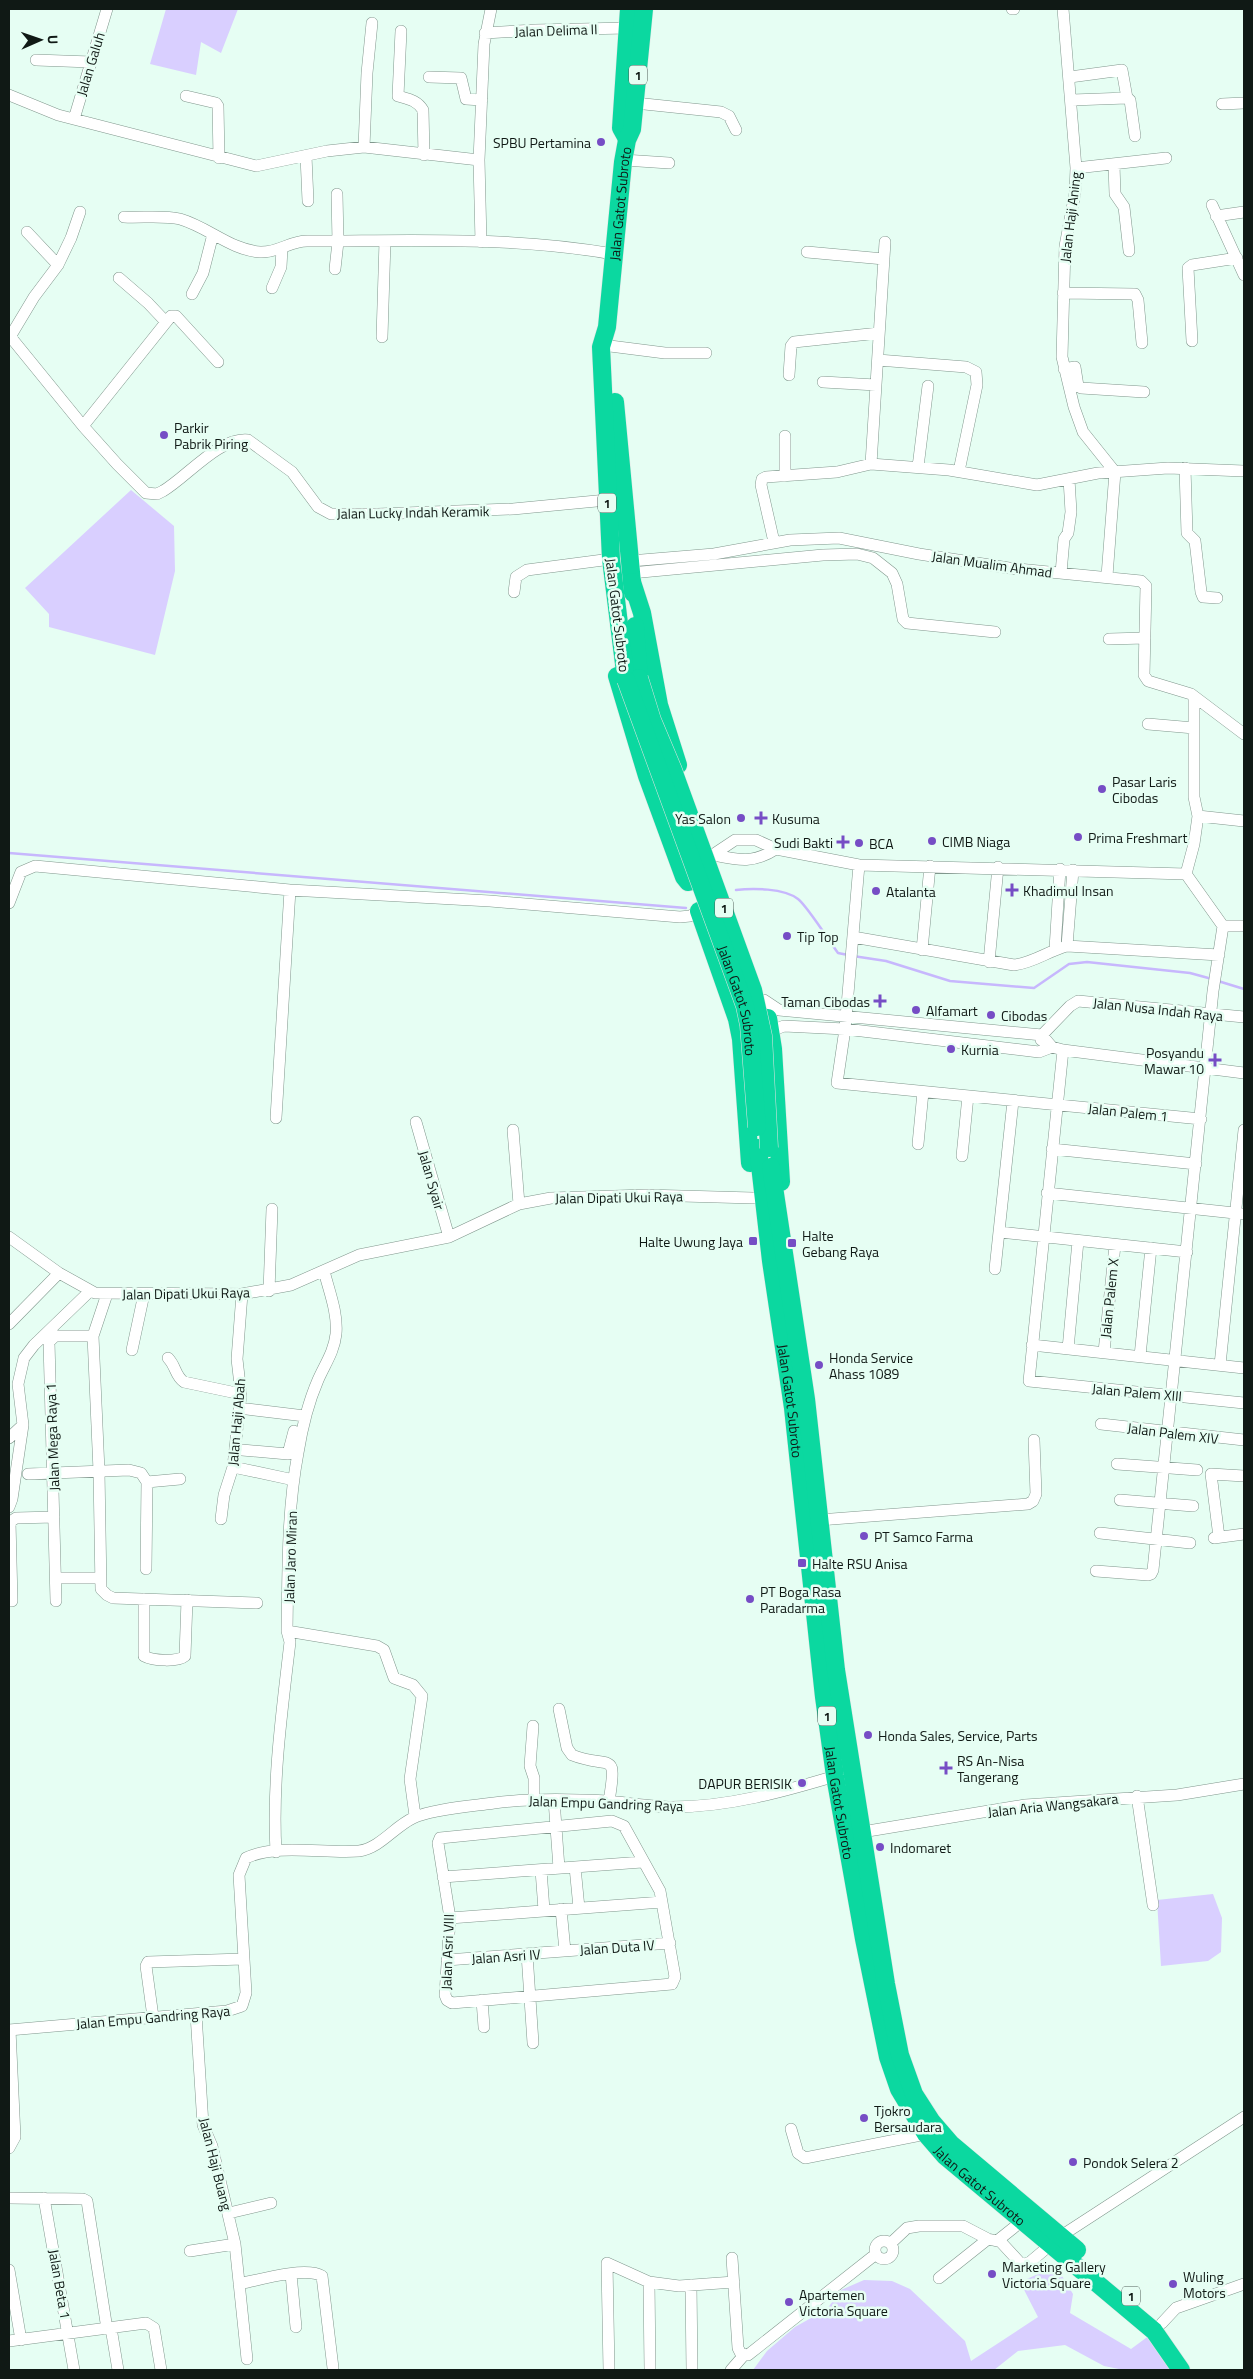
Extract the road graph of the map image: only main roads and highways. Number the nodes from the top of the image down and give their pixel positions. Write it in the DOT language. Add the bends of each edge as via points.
graph roads {
  1 [pos="628,9"];
  2 [pos="644,9"];
  3 [pos="627,140"];
  4 [pos="607,327"];
  5 [pos="631,572"];
  6 [pos="613,586"];
  7 [pos="633,679"];
  8 [pos="701,879"];
  9 [pos="729,907"];
  10 [pos="773,1224"];
  11 [pos="843,1774"];
  12 [pos="894,2056"];
  13 [pos="1031,2222"];
  14 [pos="1054,2238"];
  15 [pos="1181,2370"];
  16 [pos="1192,2370"];
  1 -- 3 [label="highway, Jalan Gatot Subroto / 1" via="621,128"];
  2 -- 3 [label="highway, Jalan Gatot Subroto / 1" via="632,129"];
  3 -- 4 [label="highway, Jalan Gatot Subroto / 1"];
  4 -- 5 [label="highway, Jalan Gatot Subroto / 1"];
  4 -- 6 [label="highway, Jalan Gatot Subroto / 1" via="601,347"];
  5 -- 7 [label="highway, Jalan Gatot Subroto / 1"];
  5 -- 9 [label="highway" via="659,706"];
  6 -- 7 [label="highway, Jalan Gatot Subroto / 1"];
  6 -- 8 [label="highway" via="608,621 627,710 684,877 688,882"];
  7 -- 10 [label="highway, Jalan Gatot Subroto / 1, bridge" via="745,1006"];
  9 -- 10 [label="highway" via="764,1000 771,1031 782,1194"];
  9 -- 10 [label="highway" via="718,895 704,904 741,1039 753,1198"];
  10 -- 11 [label="highway, Jalan Gatot Subroto / 1" via="803,1380 836,1670"];
  10 -- 11 [label="highway, Jalan Gatot Subroto / 1" via="824,1697"];
  11 -- 12 [label="highway, Jalan Gatot Subroto / 1"];
  11 -- 12 [label="highway, Jalan Gatot Subroto / 1" via="862,1832"];
  12 -- 13 [label="highway, Jalan Gatot Subroto / 1" via="932,2122"];
  12 -- 13 [label="highway, Jalan Gatot Subroto / 1" via="899,2089 926,2134 980,2187"];
  13 -- 14 [label="highway, Jalan Gatot Subroto / 1"];
  14 -- 15 [label="highway, Jalan Gatot Subroto / 1" via="1154,2331"];
  14 -- 16 [label="highway, Jalan Gatot Subroto / 1" via="1162,2323"];
}
